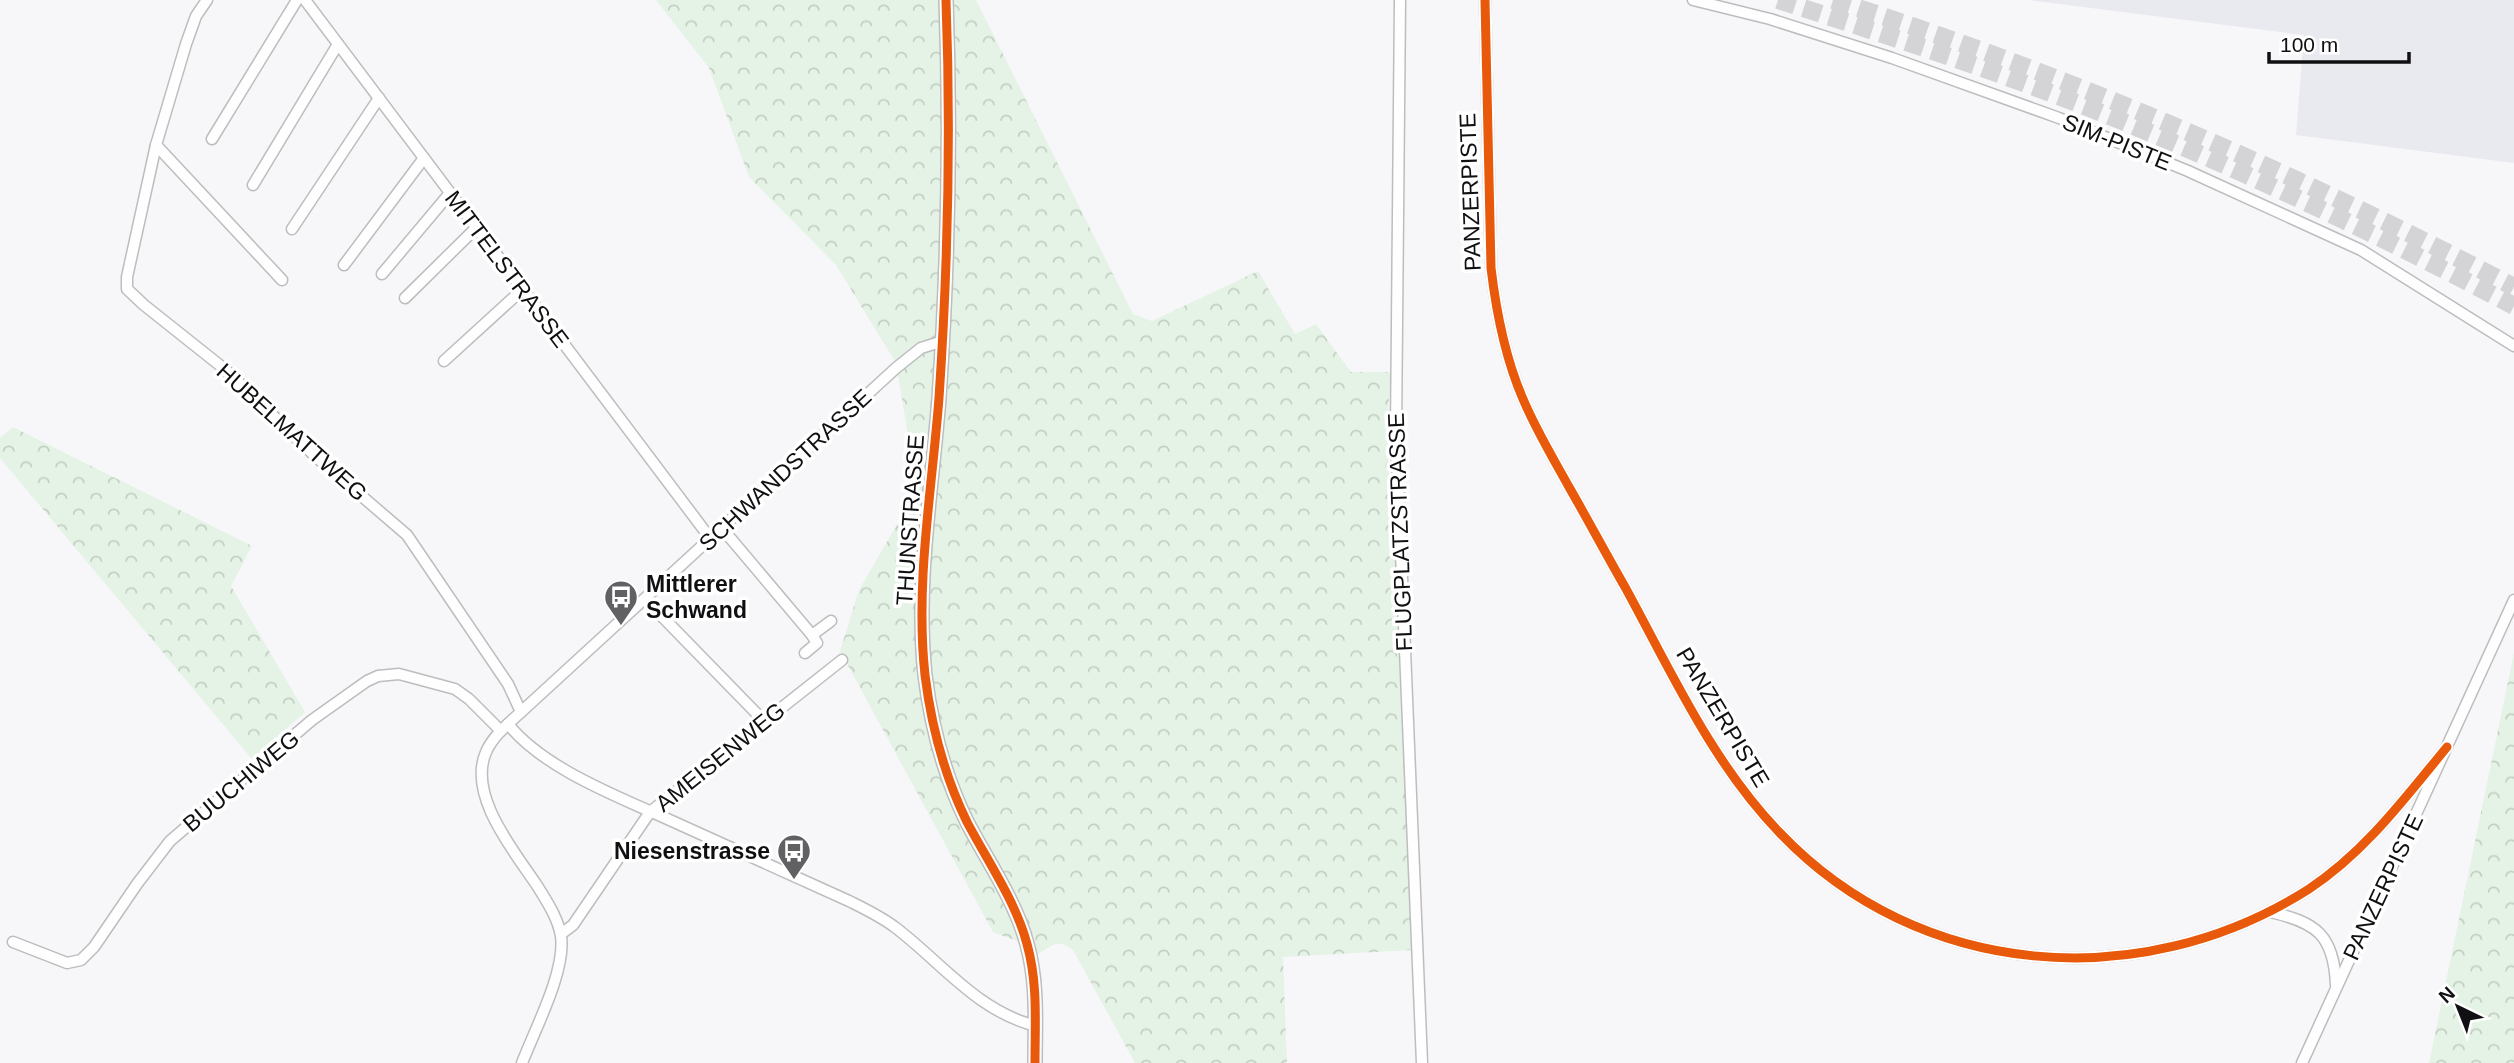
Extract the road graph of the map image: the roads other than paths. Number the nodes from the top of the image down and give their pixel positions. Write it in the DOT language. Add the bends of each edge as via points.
graph roads {
  1 [pos="207,0"];
  2 [pos="297,0"];
  3 [pos="305,0"];
  4 [pos="946,0"];
  5 [pos="1401,0"];
  6 [pos="1485,0"];
  7 [pos="1693,0"];
  8 [pos="338,44"];
  9 [pos="379,98"];
  10 [pos="212,139"];
  11 [pos="156,145"];
  12 [pos="424,158"];
  13 [pos="253,185"];
  14 [pos="450,193"];
  15 [pos="476,228"];
  16 [pos="292,229"];
  17 [pos="344,265"];
  18 [pos="382,274"];
  19 [pos="282,281"];
  20 [pos="523,289"];
  21 [pos="405,298"];
  22 [pos="943,341"];
  23 [pos="2514,346"];
  24 [pos="444,361"];
  25 [pos="721,527"];
  26 [pos="710,538"];
  27 [pos="645,600"];
  28 [pos="2514,600"];
  29 [pos="831,621"];
  30 [pos="813,635"];
  31 [pos="805,653"];
  32 [pos="842,660"];
  33 [pos="521,712"];
  34 [pos="760,717"];
  35 [pos="504,727"];
  36 [pos="2447,747"];
  37 [pos="650,812"];
  38 [pos="2270,912"];
  39 [pos="561,934"];
  40 [pos="13,942"];
  41 [pos="2336,989"];
  42 [pos="1036,1026"];
  43 [pos="522,1063"];
  44 [pos="1035,1063"];
  45 [pos="1422,1063"];
  46 [pos="2302,1063"];
  1 -- 11 [label="street" via="186,44"];
  2 -- 10 [label="street"];
  3 -- 8 [label="street, MITTELSTRASSE"];
  4 -- 22 [label="street, THUNSTRASSE" via="949,179"];
  5 -- 45 [label="street, FLUGPLATZSTRASSE" via="1396,431"];
  6 -- 38 [label="street, PANZERPISTE" via="1491,268 1521,396 1699,722 1757,808 1800,853 1863,899 1914,926 1992,951 2066,959 2111,958 2192,943"];
  7 -- 23 [label="street, SIM-PISTE" via="1892,58 2059,118 2188,171 2361,250"];
  8 -- 9 [label="street, MITTELSTRASSE"];
  8 -- 13 [label="street"];
  9 -- 12 [label="street, MITTELSTRASSE"];
  9 -- 16 [label="street"];
  11 -- 19 [label="street"];
  11 -- 33 [label="street, HUBELMATTWEG" via="127,289 227,371 315,456 407,535 508,684"];
  12 -- 14 [label="street, MITTELSTRASSE"];
  12 -- 17 [label="street"];
  14 -- 15 [label="street, MITTELSTRASSE"];
  14 -- 18 [label="street"];
  15 -- 20 [label="street, MITTELSTRASSE"];
  15 -- 21 [label="street"];
  20 -- 24 [label="street"];
  20 -- 26 [label="street, MITTELSTRASSE"];
  22 -- 25 [label="street, SCHWANDSTRASSE" via="914,352"];
  22 -- 42 [label="street, THUNSTRASSE" via="923,587 926,679 940,746 961,808 1027,942"];
  25 -- 26 [label="street, SCHWANDSTRASSE"];
  25 -- 30 [label="street"];
  26 -- 27 [label="street, SCHWANDSTRASSE"];
  27 -- 33 [label="street, SCHWANDSTRASSE"];
  27 -- 34 [label="street"];
  28 -- 36 [label="street, PANZERPISTE"];
  29 -- 30 [label="street"];
  30 -- 31 [label="street" via="817,643"];
  32 -- 37 [label="street, AMEISENWEG"];
  33 -- 35 [label="street, SCHWANDSTRASSE"];
  35 -- 37 [label="street" via="558,765"];
  35 -- 39 [label="street, SCHWANDSTRASSE" via="482,763 484,797 549,905"];
  35 -- 40 [label="street, BUUCHIWEG" via="455,689 399,674 367,681 312,720 170,841 82,960 67,963"];
  36 -- 38 [label="street, PANZERPISTE" via="2367,842 2311,888"];
  36 -- 41 [label="street, PANZERPISTE"];
  37 -- 39 [label="street, AMEISENWEG" via="573,925"];
  37 -- 42 [label="street" via="870,911 986,1005"];
  38 -- 41 [label="street, PANZERPISTE" via="2304,921 2327,941"];
  39 -- 43 [label="street, SCHWANDSTRASSE" via="557,974"];
  41 -- 46 [label="street, PANZERPISTE"];
  42 -- 44 [label="street, THUNSTRASSE"];
}
